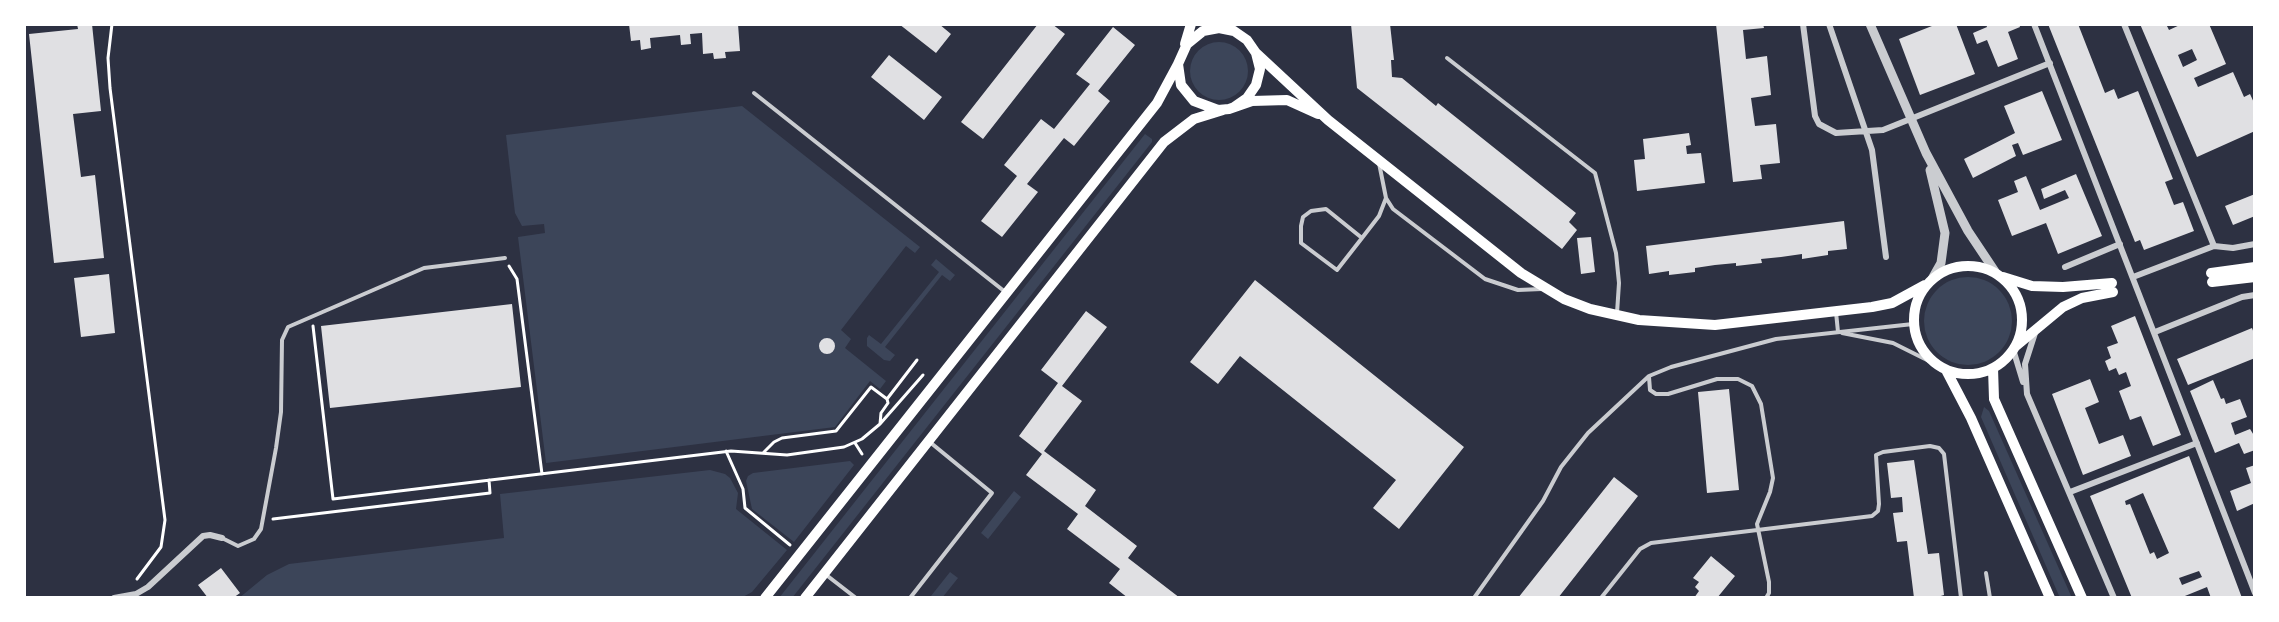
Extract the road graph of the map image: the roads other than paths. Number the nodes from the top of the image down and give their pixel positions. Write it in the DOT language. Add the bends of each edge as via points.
graph roads {
  1 [pos="1191,24"];
  2 [pos="1240,24"];
  3 [pos="1803,24"];
  4 [pos="1828,24"];
  5 [pos="1870,24"];
  6 [pos="2034,24"];
  7 [pos="2124,24"];
  8 [pos="1247,40"];
  9 [pos="1184,48"];
  10 [pos="1256,53"];
  11 [pos="1447,58"];
  12 [pos="2050,63"];
  13 [pos="1178,64"];
  14 [pos="754,93"];
  15 [pos="1229,108"];
  16 [pos="1910,119"];
  17 [pos="1328,120"];
  18 [pos="1867,132"];
  19 [pos="1926,153"];
  20 [pos="1378,159"];
  21 [pos="1386,198"];
  22 [pos="1362,238"];
  23 [pos="2120,244"];
  24 [pos="2255,244"];
  25 [pos="2214,246"];
  26 [pos="1886,257"];
  27 [pos="505,258"];
  28 [pos="2065,267"];
  29 [pos="2255,267"];
  30 [pos="1997,274"];
  31 [pos="2133,277"];
  32 [pos="2255,277"];
  33 [pos="1929,282"];
  34 [pos="1545,289"];
  35 [pos="1007,294"];
  36 [pos="2255,295"];
  37 [pos="1892,303"];
  38 [pos="1914,309"];
  39 [pos="1836,310"];
  40 [pos="1616,316"];
  41 [pos="1913,324"];
  42 [pos="2037,329"];
  43 [pos="1838,332"];
  44 [pos="2155,332"];
  45 [pos="2014,348"];
  46 [pos="1933,363"];
  47 [pos="1993,368"];
  48 [pos="1946,370"];
  49 [pos="1649,376"];
  50 [pos="2027,394"];
  51 [pos="928,441"];
  52 [pos="2197,443"];
  53 [pos="2070,492"];
  54 [pos="1757,530"];
  55 [pos="222,538"];
  56 [pos="825,573"];
  57 [pos="1986,573"];
  58 [pos="2255,593"];
  59 [pos="114,598"];
  60 [pos="765,598"];
  61 [pos="805,598"];
  62 [pos="856,598"];
  63 [pos="910,598"];
  64 [pos="1474,598"];
  65 [pos="1601,598"];
  66 [pos="1766,598"];
  67 [pos="1961,598"];
  68 [pos="1990,598"];
  69 [pos="2050,598"];
  70 [pos="2082,598"];
  71 [pos="2114,598"];
  1 -- 9 [label="main road"];
  2 -- 8 [label="main road"];
  3 -- 18 [label="street" via="1819,124 1836,133"];
  4 -- 18 [label="street"];
  5 -- 16 [label="street"];
  6 -- 12 [label="street"];
  7 -- 25 [label="street"];
  8 -- 9 [label="main road" via="1229,29 1214,28 1194,36"];
  8 -- 10 [label="main road"];
  9 -- 13 [label="main road"];
  10 -- 15 [label="main road" via="1260,69 1256,85 1247,98"];
  10 -- 17 [label="main road"];
  11 -- 40 [label="lane" via="1595,173 1616,253"];
  12 -- 16 [label="street"];
  12 -- 23 [label="street"];
  13 -- 15 [label="main road" via="1181,85 1190,98 1203,107"];
  13 -- 35 [label="main road" via="1157,103"];
  14 -- 35 [label="lane"];
  15 -- 17 [label="main road" via="1252,101 1287,100"];
  15 -- 51 [label="main road" via="1194,119 1164,142"];
  16 -- 18 [label="street"];
  16 -- 19 [label="street"];
  17 -- 20 [label="main road"];
  18 -- 26 [label="street"];
  19 -- 30 [label="street" via="1968,231"];
  19 -- 33 [label="street" via="1945,233 1941,263"];
  20 -- 21 [label="lane"];
  20 -- 34 [label="main road"];
  21 -- 22 [label="lane" via="1379,216"];
  21 -- 34 [label="lane" via="1394,209 1485,279 1518,290"];
  22 -- 22 [label="lane" via="1326,209 1311,211 1301,226 1302,243 1337,270"];
  23 -- 28 [label="street"];
  23 -- 31 [label="street"];
  24 -- 25 [label="street"];
  25 -- 31 [label="street"];
  27 -- 55 [label="lane" via="424,268 288,327 282,340 281,412 263,520 258,534 249,543 238,546"];
  29 -- 32 [label="main road" via="2211,278"];
  30 -- 33 [label="main road" via="1970,265 1943,271"];
  30 -- 42 [label="main road" via="2032,286 2113,287 2063,307"];
  30 -- 45 [label="main road" via="2013,290 2021,308 2021,327"];
  31 -- 44 [label="street"];
  33 -- 37 [label="main road"];
  33 -- 38 [label="main road"];
  34 -- 40 [label="main road"];
  35 -- 60 [label="main road"];
  36 -- 44 [label="street"];
  37 -- 38 [label="main road"];
  37 -- 39 [label="main road"];
  38 -- 41 [label="main road"];
  39 -- 40 [label="main road" via="1715,325 1659,323"];
  39 -- 43 [label="lane"];
  41 -- 43 [label="lane"];
  41 -- 46 [label="main road" via="1919,345"];
  42 -- 45 [label="main road"];
  42 -- 50 [label="street" via="2026,357"];
  43 -- 46 [label="lane" via="1893,343"];
  43 -- 49 [label="lane" via="1776,339"];
  44 -- 52 [label="street"];
  45 -- 47 [label="main road"];
  45 -- 50 [label="street"];
  46 -- 48 [label="main road"];
  47 -- 48 [label="main road" via="1970,375"];
  47 -- 70 [label="main road" via="1994,399"];
  48 -- 69 [label="main road"];
  49 -- 54 [label="lane" via="1650,390 1656,393 1668,394 1718,379 1738,380 1752,386 1761,404 1773,478"];
  49 -- 64 [label="lane" via="1588,433 1561,467 1543,501"];
  50 -- 53 [label="street"];
  51 -- 56 [label="main road"];
  51 -- 63 [label="lane" via="992,493"];
  52 -- 53 [label="street"];
  52 -- 58 [label="street"];
  53 -- 71 [label="street"];
  54 -- 65 [label="lane" via="1651,543 1640,549"];
  54 -- 66 [label="lane" via="1769,582"];
  54 -- 67 [label="lane" via="1872,516 1879,504 1875,455 1939,448 1944,454"];
  55 -- 59 [label="street" via="210,535 196,540 155,582 136,594"];
  56 -- 61 [label="main road"];
  56 -- 62 [label="lane"];
  57 -- 68 [label="lane"];
}
